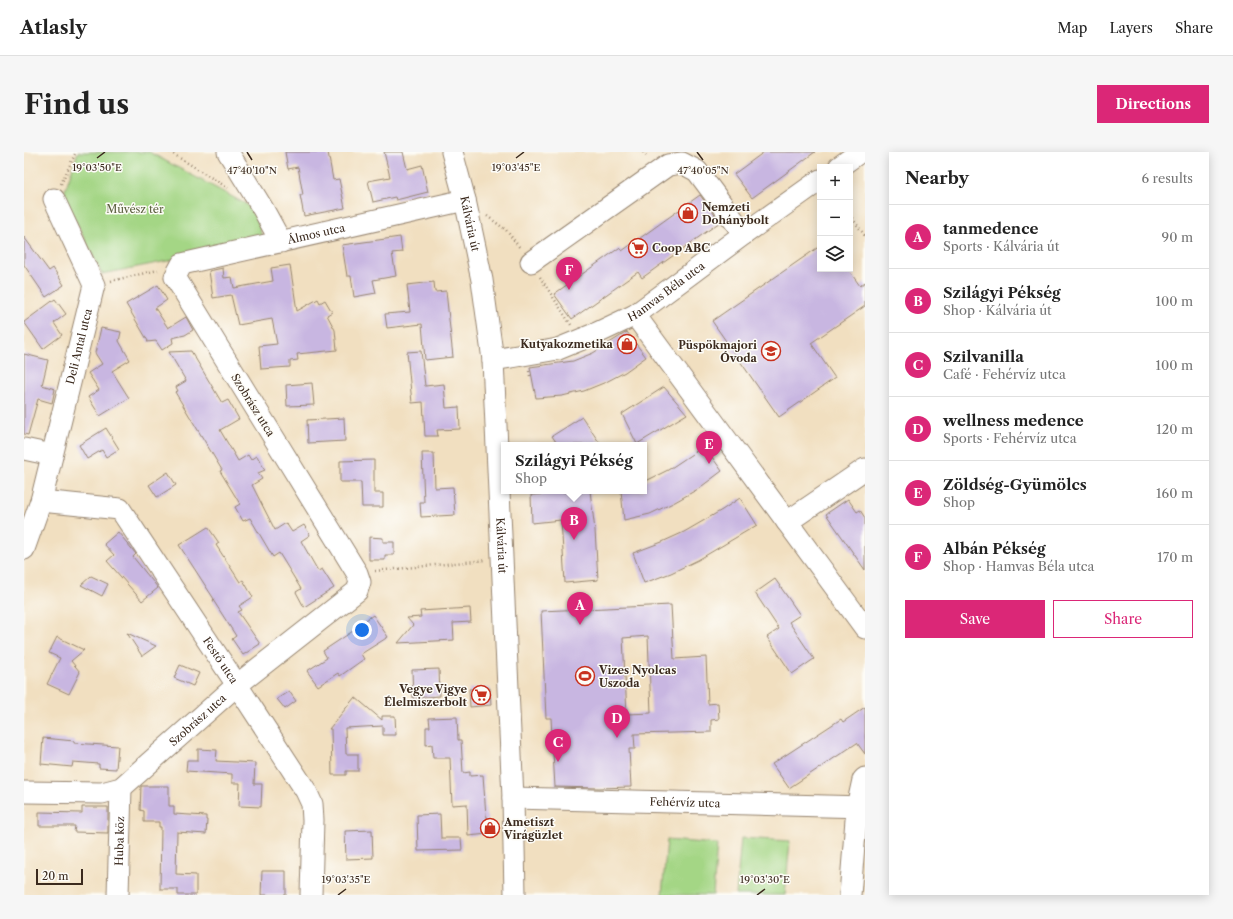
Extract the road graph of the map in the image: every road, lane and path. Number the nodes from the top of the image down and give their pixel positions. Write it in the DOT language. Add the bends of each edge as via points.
graph roads {
  1 [pos="76,152"];
  2 [pos="170,152"];
  3 [pos="228,152"];
  4 [pos="452,152"];
  5 [pos="860,152"];
  6 [pos="843,164"];
  7 [pos="817,182"];
  8 [pos="230,189"];
  9 [pos="54,199"];
  10 [pos="465,200"];
  11 [pos="853,219"];
  12 [pos="744,234"];
  13 [pos="865,236"];
  14 [pos="281,242"];
  15 [pos="531,262"];
  16 [pos="179,270"];
  17 [pos="94,285"];
  18 [pos="635,315"];
  19 [pos="580,340"];
  20 [pos="493,360"];
  21 [pos="24,449"];
  22 [pos="52,455"];
  23 [pos="865,469"];
  24 [pos="41,501"];
  25 [pos="787,522"];
  26 [pos="24,549"];
  27 [pos="502,558"];
  28 [pos="357,572"];
  29 [pos="865,628"];
  30 [pos="238,685"];
  31 [pos="865,778"];
  32 [pos="121,788"];
  33 [pos="24,792"];
  34 [pos="513,798"];
  35 [pos="861,807"];
  36 [pos="118,895"];
  37 [pos="311,895"];
  38 [pos="515,895"];
  39 [pos="850,895"];
  1 -- 9 [label="path"];
  2 -- 8 [label="path"];
  3 -- 14 [label="street"];
  4 -- 10 [label="street, Kálvária út"];
  5 -- 6 [label="street"];
  7 -- 12 [label="street, Hamvas Béla utca"];
  9 -- 17 [label="street"];
  10 -- 14 [label="street, Álmos utca"];
  10 -- 15 [label="path" via="506,230"];
  10 -- 20 [label="street, Kálvária út" via="482,280"];
  11 -- 13 [label="path"];
  12 -- 15 [label="street" via="698,171 682,163 668,165"];
  12 -- 18 [label="street, Hamvas Béla utca"];
  14 -- 16 [label="street, Álmos utca"];
  15 -- 19 [label="path"];
  16 -- 17 [label="path"];
  16 -- 28 [label="street, Szobrász utca"];
  17 -- 22 [label="street, Deli Antal utca"];
  18 -- 19 [label="street, Hamvas Béla utca"];
  18 -- 25 [label="street"];
  19 -- 20 [label="street, Hamvas Béla utca" via="558,349"];
  20 -- 27 [label="street, Kálvária út"];
  21 -- 22 [label="street"];
  22 -- 24 [label="street, Deli Antal utca"];
  23 -- 25 [label="street"];
  24 -- 26 [label="street, Deli Antal utca"];
  24 -- 30 [label="street, Festő utca" via="120,509"];
  25 -- 29 [label="street"];
  27 -- 28 [label="path"];
  27 -- 34 [label="street, Kálvária út"];
  28 -- 30 [label="street, Szobrász utca" via="360,582 357,591"];
  30 -- 32 [label="street, Szobrász utca"];
  30 -- 37 [label="street, Festő utca" via="312,804"];
  31 -- 35 [label="street"];
  32 -- 33 [label="street, Szobrász utca" via="102,793"];
  32 -- 36 [label="street, Huba köz"];
  34 -- 35 [label="street, Fehérvíz utca"];
  34 -- 38 [label="street, Kálvária út"];
  35 -- 39 [label="street"];
}
